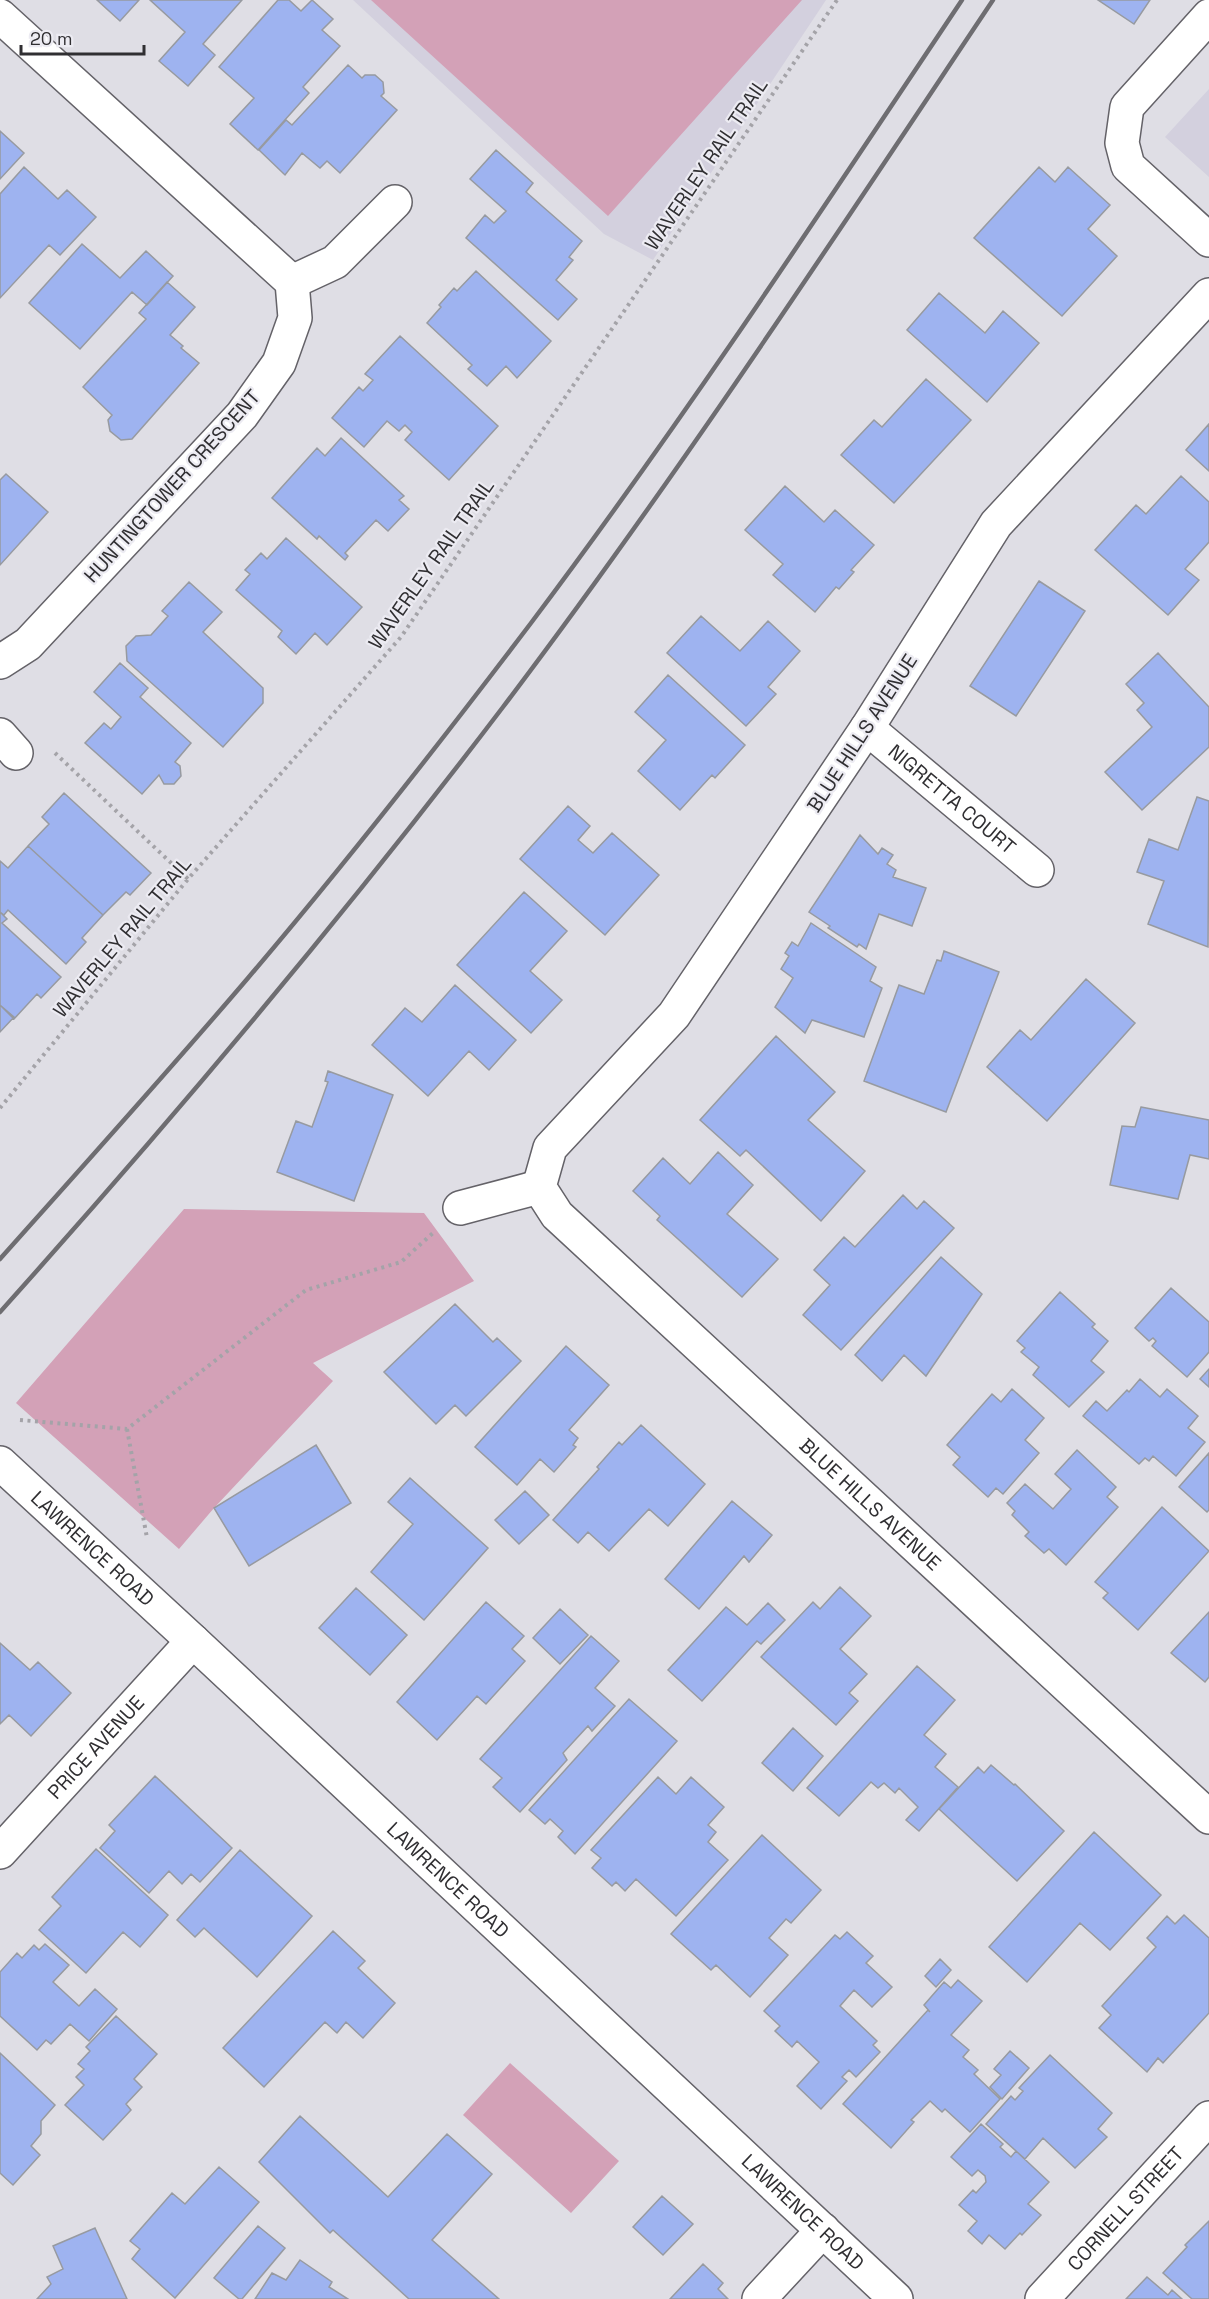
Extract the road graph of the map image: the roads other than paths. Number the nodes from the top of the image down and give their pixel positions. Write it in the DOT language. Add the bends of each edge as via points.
graph roads {
  1 [pos="0,16"];
  2 [pos="1209,16"];
  3 [pos="395,202"];
  4 [pos="1209,240"];
  5 [pos="292,282"];
  6 [pos="1209,295"];
  7 [pos="0,662"];
  8 [pos="867,728"];
  9 [pos="1037,870"];
  10 [pos="538,1187"];
  11 [pos="460,1208"];
  12 [pos="0,1463"];
  13 [pos="194,1641"];
  14 [pos="1209,1816"];
  15 [pos="0,1852"];
  16 [pos="1209,2118"];
  17 [pos="823,2230"];
  18 [pos="759,2299"];
  19 [pos="896,2299"];
  20 [pos="1042,2299"];
  1 -- 5 [label="street"];
  2 -- 4 [label="street" via="1127,107 1122,143 1128,166"];
  3 -- 5 [label="street" via="336,262"];
  5 -- 7 [label="street, HUNTINGTOWER CRESCENT" via="295,318 279,363 242,414 28,644"];
  6 -- 8 [label="street, BLUE HILLS AVENUE" via="996,524"];
  8 -- 9 [label="street, NIGRETTA COURT"];
  8 -- 10 [label="street, BLUE HILLS AVENUE" via="674,1015 550,1148"];
  10 -- 11 [label="street"];
  10 -- 14 [label="street, BLUE HILLS AVENUE" via="557,1215"];
  12 -- 13 [label="street, LAWRENCE ROAD"];
  13 -- 15 [label="street, PRICE AVENUE"];
  13 -- 17 [label="street, LAWRENCE ROAD"];
  16 -- 20 [label="street, CORNELL STREET"];
  17 -- 18 [label="street"];
  17 -- 19 [label="street, LAWRENCE ROAD"];
}
